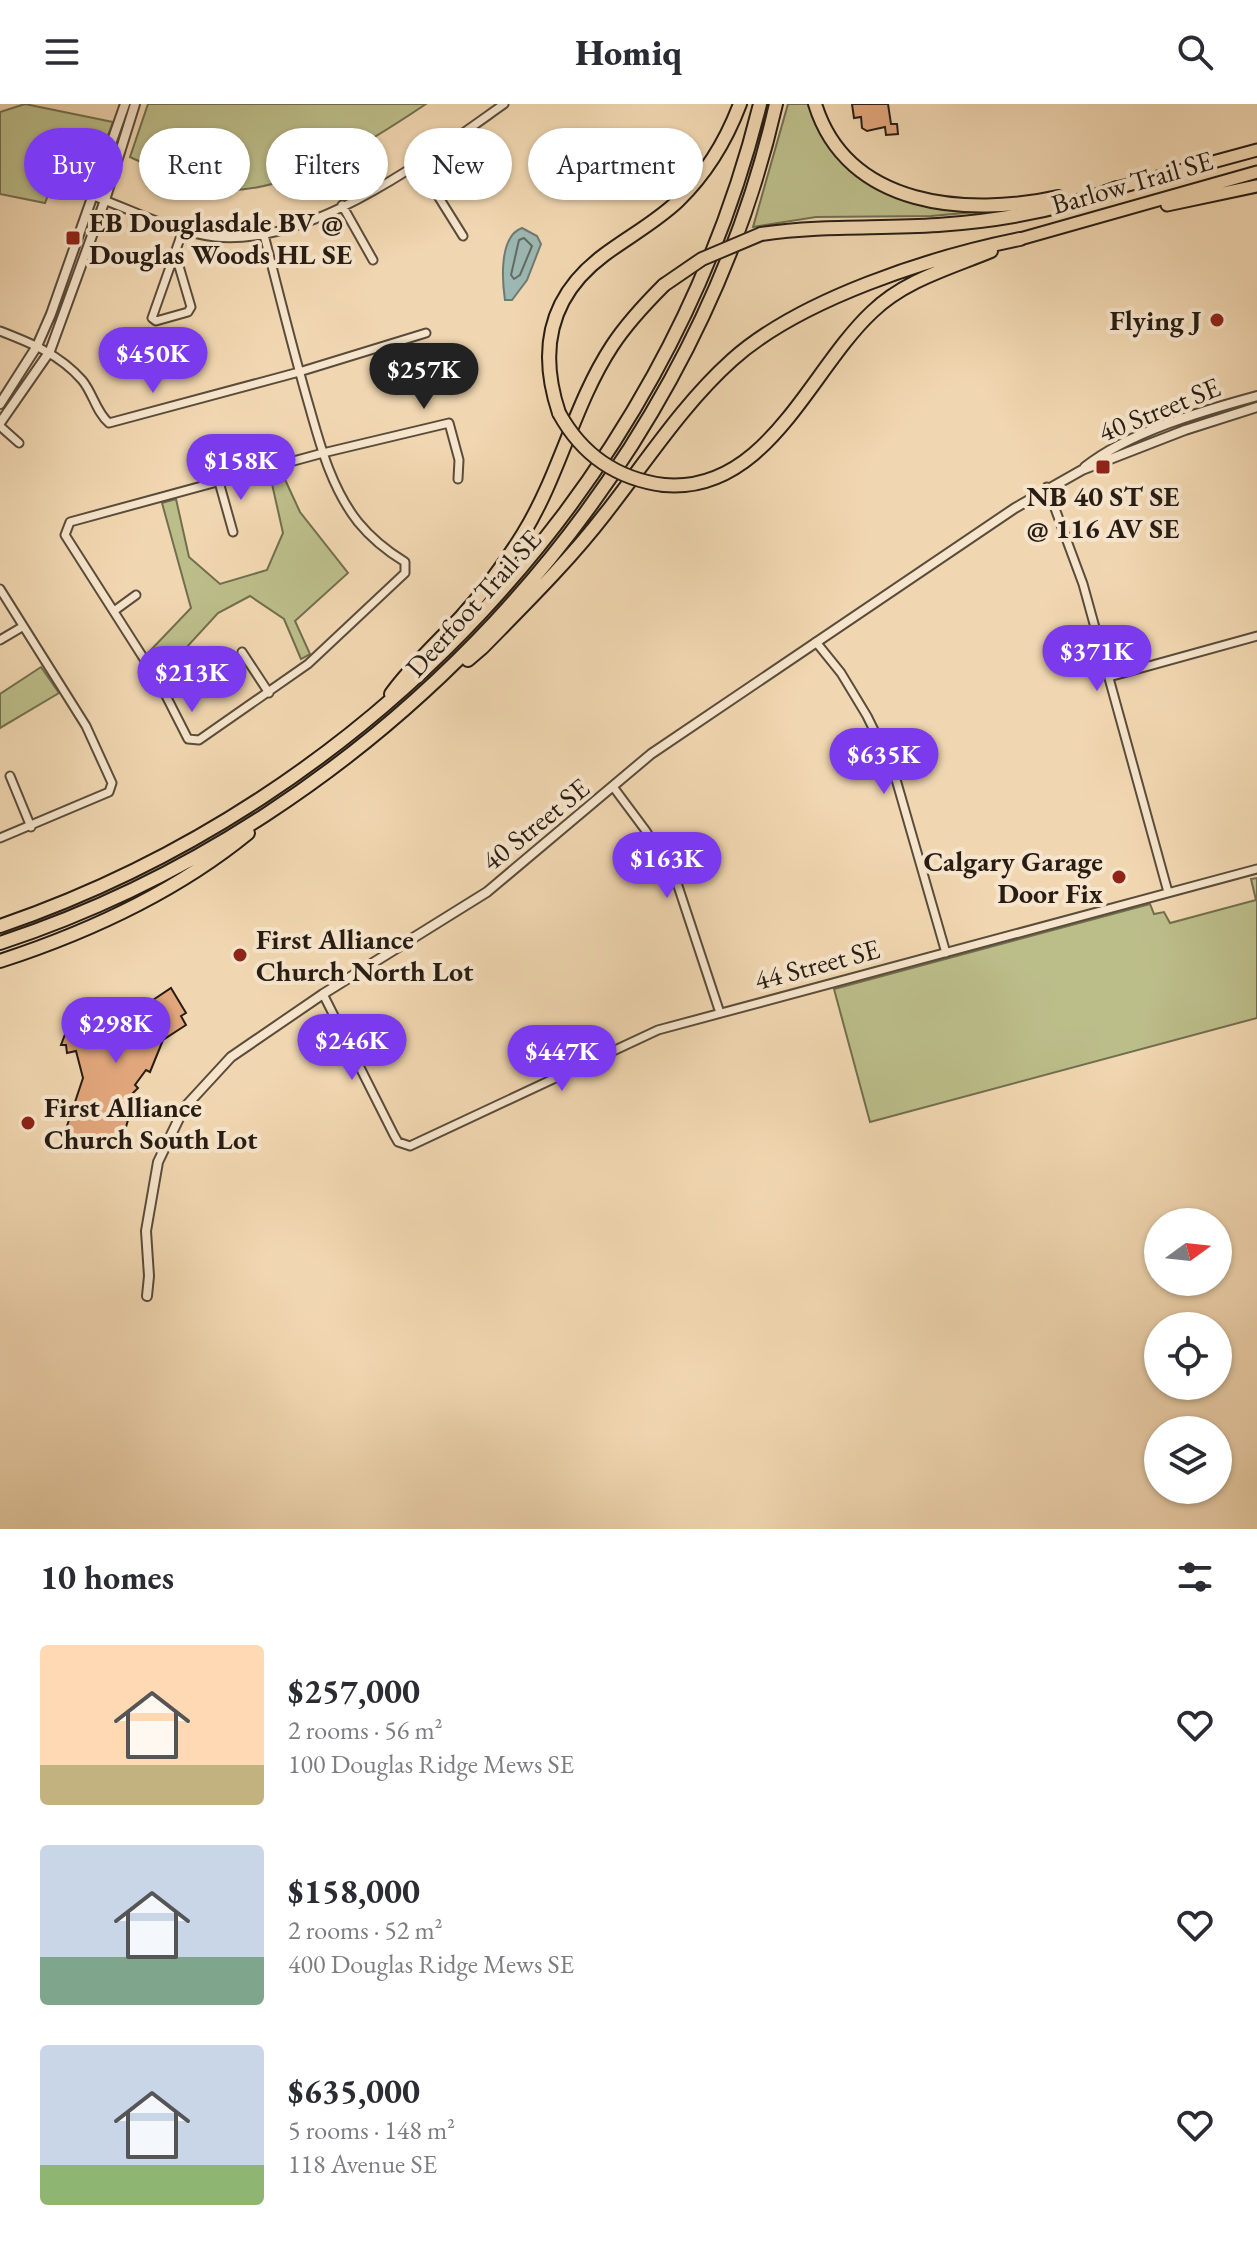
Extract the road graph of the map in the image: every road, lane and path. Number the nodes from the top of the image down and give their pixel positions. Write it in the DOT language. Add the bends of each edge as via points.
graph roads {
  1 [pos="125,104"];
  2 [pos="135,104"];
  3 [pos="504,104"];
  4 [pos="740,104"];
  5 [pos="760,104"];
  6 [pos="776,104"];
  7 [pos="815,104"];
  8 [pos="117,128"];
  9 [pos="470,128"];
  10 [pos="123,142"];
  11 [pos="1257,150"];
  12 [pos="404,172"];
  13 [pos="1257,172"];
  14 [pos="1257,186"];
  15 [pos="1117,188"];
  16 [pos="92,200"];
  17 [pos="105,200"];
  18 [pos="440,200"];
  19 [pos="1151,203"];
  20 [pos="342,205"];
  21 [pos="183,230"];
  22 [pos="264,235"];
  23 [pos="463,236"];
  24 [pos="1020,239"];
  25 [pos="176,256"];
  26 [pos="373,260"];
  27 [pos="0,331"];
  28 [pos="426,333"];
  29 [pos="37,346"];
  30 [pos="50,351"];
  31 [pos="299,372"];
  32 [pos="1257,396"];
  33 [pos="0,404"];
  34 [pos="1257,407"];
  35 [pos="0,424"];
  36 [pos="19,443"];
  37 [pos="323,453"];
  38 [pos="1082,470"];
  39 [pos="458,479"];
  40 [pos="219,482"];
  41 [pos="1047,487"];
  42 [pos="233,532"];
  43 [pos="0,589"];
  44 [pos="136,595"];
  45 [pos="114,611"];
  46 [pos="22,627"];
  47 [pos="1257,636"];
  48 [pos="0,640"];
  49 [pos="816,642"];
  50 [pos="242,652"];
  51 [pos="1109,677"];
  52 [pos="427,691"];
  53 [pos="269,693"];
  54 [pos="378,712"];
  55 [pos="10,776"];
  56 [pos="614,788"];
  57 [pos="297,794"];
  58 [pos="31,827"];
  59 [pos="0,838"];
  60 [pos="1257,869"];
  61 [pos="1168,892"];
  62 [pos="44,910"];
  63 [pos="0,917"];
  64 [pos="0,926"];
  65 [pos="0,943"];
  66 [pos="946,953"];
  67 [pos="0,961"];
  68 [pos="323,994"];
  69 [pos="720,1013"];
  70 [pos="147,1296"];
  1 -- 8 [label="street"];
  2 -- 10 [label="street"];
  3 -- 9 [label="street"];
  4 -- 24 [label="highway, bridge" via="718,153 693,185 591,265 564,299 551,331 547,355 559,413 575,438 604,465 635,480 689,484 725,473 760,448 849,336 889,297"];
  5 -- 54 [label="highway, Deerfoot Trail SE" via="704,271 598,467 498,596"];
  6 -- 52 [label="highway, Deerfoot Trail SE" via="722,267 649,414 540,571"];
  7 -- 15 [label="highway" via="845,157 876,181 920,200 1004,205"];
  11 -- 15 [label="main road, Barlow Trail SE"];
  12 -- 20 [label="street"];
  13 -- 19 [label="main road, Barlow Trail SE"];
  14 -- 19 [label="main road" via="1165,205"];
  15 -- 54 [label="highway, bridge" via="979,221 802,227 761,234 702,259 664,285 612,347 544,498 509,555"];
  16 -- 29 [label="street"];
  17 -- 21 [label="street"];
  17 -- 30 [label="street"];
  18 -- 23 [label="street"];
  19 -- 24 [label="main road, Barlow Trail SE"];
  20 -- 22 [label="street"];
  20 -- 26 [label="street"];
  21 -- 22 [label="street" via="215,237"];
  21 -- 25 [label="street"];
  22 -- 31 [label="street"];
  24 -- 52 [label="highway" via="977,248 832,300 734,358 689,403 569,558 482,648"];
  25 -- 25 [label="street" via="152,318 156,321 191,307"];
  27 -- 29 [label="street"];
  28 -- 31 [label="street"];
  29 -- 30 [label="street"];
  29 -- 33 [label="street"];
  30 -- 31 [label="street" via="82,381 109,423"];
  30 -- 35 [label="street"];
  31 -- 37 [label="street"];
  32 -- 38 [label="street, 40 Street SE" via="1104,452"];
  34 -- 38 [label="street, 40 Street SE"];
  35 -- 36 [label="street"];
  37 -- 39 [label="street" via="449,423 459,460"];
  37 -- 40 [label="street"];
  37 -- 53 [label="street" via="358,522 405,562 405,573 334,643"];
  38 -- 41 [label="street, 40 Street SE"];
  40 -- 42 [label="street"];
  40 -- 45 [label="street" via="70,522 65,535"];
  41 -- 49 [label="street, 40 Street SE"];
  41 -- 51 [label="street" via="1083,584"];
  43 -- 46 [label="street"];
  44 -- 45 [label="street"];
  45 -- 53 [label="street" via="188,739 199,740"];
  46 -- 48 [label="street"];
  46 -- 58 [label="street" via="71,701 112,783 109,792"];
  47 -- 51 [label="street"];
  49 -- 56 [label="street, 40 Street SE" via="651,754"];
  49 -- 66 [label="street" via="860,705 893,769"];
  50 -- 53 [label="street"];
  51 -- 61 [label="street"];
  52 -- 57 [label="highway, Deerfoot Trail SE"];
  54 -- 62 [label="highway, Deerfoot Trail SE" via="288,782 210,831"];
  55 -- 58 [label="street"];
  56 -- 68 [label="street, 40 Street SE" via="487,892"];
  56 -- 69 [label="street" via="677,883"];
  57 -- 65 [label="highway, Deerfoot Trail SE" via="154,879"];
  57 -- 67 [label="highway" via="224,853 163,888 112,916"];
  58 -- 59 [label="street"];
  60 -- 61 [label="street, 44 Street SE"];
  61 -- 66 [label="street, 44 Street SE"];
  62 -- 63 [label="highway"];
  62 -- 64 [label="highway, Deerfoot Trail SE"];
  66 -- 69 [label="street, 44 Street SE"];
  68 -- 69 [label="street, 44 Street SE" via="394,1135 405,1146 419,1144 658,1030"];
  68 -- 70 [label="street, 40 Street SE" via="231,1057 184,1108 158,1162 150,1200"];
}
